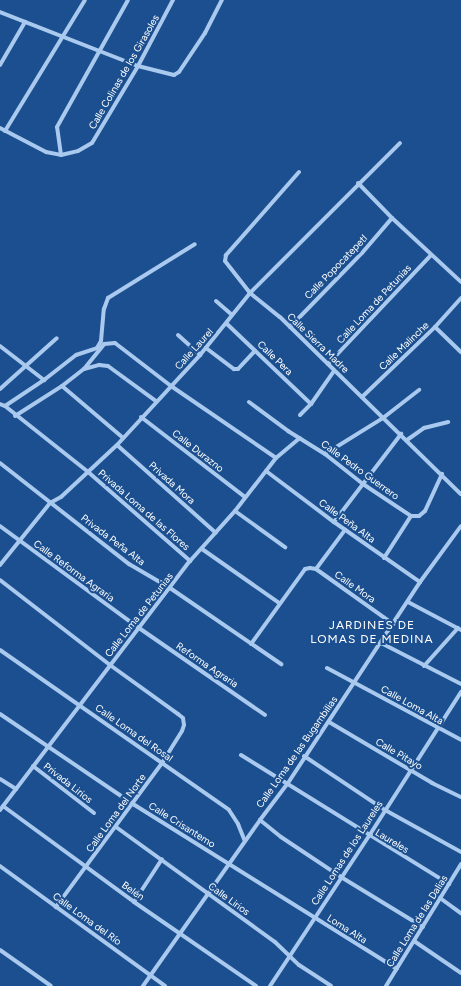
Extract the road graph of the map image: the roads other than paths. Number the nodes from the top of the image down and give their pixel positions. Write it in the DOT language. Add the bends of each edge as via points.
graph roads {
  1 [pos="85,0"];
  2 [pos="128,0"];
  3 [pos="173,0"];
  4 [pos="222,0"];
  5 [pos="0,12"];
  6 [pos="25,22"];
  7 [pos="63,36"];
  8 [pos="100,52"];
  9 [pos="0,65"];
  10 [pos="138,66"];
  11 [pos="0,128"];
  12 [pos="5,131"];
  13 [pos="400,143"];
  14 [pos="61,155"];
  15 [pos="299,172"];
  16 [pos="358,183"];
  17 [pos="392,218"];
  18 [pos="195,244"];
  19 [pos="431,255"];
  20 [pos="461,282"];
  21 [pos="250,293"];
  22 [pos="461,298"];
  23 [pos="216,301"];
  24 [pos="232,315"];
  25 [pos="227,324"];
  26 [pos="290,327"];
  27 [pos="435,328"];
  28 [pos="178,335"];
  29 [pos="57,338"];
  30 [pos="0,346"];
  31 [pos="101,346"];
  32 [pos="206,348"];
  33 [pos="255,351"];
  34 [pos="461,352"];
  35 [pos="200,355"];
  36 [pos="328,364"];
  37 [pos="27,366"];
  38 [pos="84,369"];
  39 [pos="334,371"];
  40 [pos="44,380"];
  41 [pos="62,386"];
  42 [pos="171,386"];
  43 [pos="0,389"];
  44 [pos="419,390"];
  45 [pos="362,397"];
  46 [pos="156,401"];
  47 [pos="249,402"];
  48 [pos="0,404"];
  49 [pos="311,404"];
  50 [pos="5,406"];
  51 [pos="300,415"];
  52 [pos="15,416"];
  53 [pos="141,417"];
  54 [pos="383,418"];
  55 [pos="448,422"];
  56 [pos="401,434"];
  57 [pos="123,438"];
  58 [pos="300,438"];
  59 [pos="407,440"];
  60 [pos="117,445"];
  61 [pos="325,454"];
  62 [pos="276,458"];
  63 [pos="0,463"];
  64 [pos="88,471"];
  65 [pos="266,471"];
  66 [pos="442,474"];
  67 [pos="363,484"];
  68 [pos="461,494"];
  69 [pos="245,497"];
  70 [pos="50,503"];
  71 [pos="235,511"];
  72 [pos="411,516"];
  73 [pos="334,522"];
  74 [pos="0,526"];
  75 [pos="461,526"];
  76 [pos="345,530"];
  77 [pos="216,533"];
  78 [pos="19,540"];
  79 [pos="284,547"];
  80 [pos="202,549"];
  81 [pos="384,558"];
  82 [pos="190,561"];
  83 [pos="0,564"];
  84 [pos="316,569"];
  85 [pos="0,580"];
  86 [pos="420,582"];
  87 [pos="170,588"];
  88 [pos="408,602"];
  89 [pos="279,603"];
  90 [pos="393,624"];
  91 [pos="139,628"];
  92 [pos="460,629"];
  93 [pos="381,643"];
  94 [pos="251,644"];
  95 [pos="0,650"];
  96 [pos="281,664"];
  97 [pos="110,665"];
  98 [pos="424,666"];
  99 [pos="327,668"];
  100 [pos="355,683"];
  101 [pos="461,684"];
  102 [pos="461,692"];
  103 [pos="79,705"];
  104 [pos="0,714"];
  105 [pos="265,715"];
  106 [pos="329,722"];
  107 [pos="437,728"];
  108 [pos="461,740"];
  109 [pos="48,746"];
  110 [pos="241,755"];
  111 [pos="304,756"];
  112 [pos="162,763"];
  113 [pos="33,766"];
  114 [pos="410,770"];
  115 [pos="0,779"];
  116 [pos="288,783"];
  117 [pos="16,789"];
  118 [pos="461,797"];
  119 [pos="133,804"];
  120 [pos="3,806"];
  121 [pos="0,810"];
  122 [pos="385,810"];
  123 [pos="94,813"];
  124 [pos="260,820"];
  125 [pos="116,827"];
  126 [pos="369,836"];
  127 [pos="245,841"];
  128 [pos="461,852"];
  129 [pos="162,859"];
  130 [pos="229,864"];
  131 [pos="461,864"];
  132 [pos="0,866"];
  133 [pos="86,868"];
  134 [pos="341,877"];
  135 [pos="449,884"];
  136 [pos="208,894"];
  137 [pos="440,898"];
  138 [pos="134,902"];
  139 [pos="56,907"];
  140 [pos="461,913"];
  141 [pos="314,918"];
  142 [pos="423,927"];
  143 [pos="179,933"];
  144 [pos="414,942"];
  145 [pos="0,950"];
  146 [pos="291,956"];
  147 [pos="397,969"];
  148 [pos="461,974"];
  149 [pos="150,975"];
  150 [pos="388,985"];
  151 [pos="52,986"];
  152 [pos="143,986"];
  153 [pos="165,986"];
  154 [pos="256,986"];
  155 [pos="270,986"];
  156 [pos="331,986"];
  1 -- 7 [label="street"];
  2 -- 8 [label="street"];
  3 -- 10 [label="street, Calle Colinas de los Girasoles"];
  4 -- 10 [label="street" via="205,33 179,72 174,75"];
  5 -- 6 [label="street"];
  6 -- 7 [label="street"];
  6 -- 9 [label="street"];
  7 -- 8 [label="street"];
  7 -- 12 [label="street"];
  8 -- 10 [label="street"];
  8 -- 14 [label="street" via="57,127"];
  10 -- 14 [label="street, Calle Colinas de los Girasoles" via="92,143 78,151"];
  11 -- 12 [label="street"];
  12 -- 14 [label="street" via="46,152"];
  13 -- 16 [label="street, Calle Laurel"];
  15 -- 21 [label="street, Calle Sierra Madre" via="226,254 225,262"];
  16 -- 17 [label="street"];
  16 -- 21 [label="street, Calle Laurel" via="322,223"];
  17 -- 19 [label="street"];
  17 -- 26 [label="street, Calle Popocatepetl"];
  18 -- 31 [label="street" via="108,298 104,309"];
  19 -- 20 [label="street"];
  19 -- 36 [label="street, Calle Loma de Petunias"];
  21 -- 24 [label="street, Calle Laurel"];
  21 -- 26 [label="street, Calle Sierra Madre"];
  22 -- 27 [label="street, Calle Malinche"];
  23 -- 24 [label="street"];
  24 -- 25 [label="street, Calle Laurel"];
  25 -- 32 [label="street, Calle Laurel"];
  25 -- 33 [label="street, Calle Pera"];
  26 -- 36 [label="street, Calle Sierra Madre"];
  27 -- 34 [label="street"];
  27 -- 45 [label="street, Calle Malinche"];
  28 -- 35 [label="street"];
  29 -- 37 [label="street"];
  30 -- 37 [label="street"];
  31 -- 38 [label="street"];
  31 -- 40 [label="street" via="76,355"];
  31 -- 42 [label="street" via="108,342 115,343"];
  32 -- 33 [label="street" via="234,369 238,369"];
  32 -- 35 [label="street, Calle Laurel"];
  33 -- 49 [label="street, Calle Pera"];
  35 -- 42 [label="street, Calle Laurel"];
  36 -- 39 [label="street, Calle Sierra Madre"];
  37 -- 40 [label="street"];
  37 -- 43 [label="street"];
  38 -- 41 [label="street"];
  38 -- 46 [label="street" via="99,365 108,366"];
  39 -- 45 [label="street, Calle Sierra Madre"];
  39 -- 49 [label="street"];
  40 -- 50 [label="street"];
  41 -- 52 [label="street"];
  41 -- 57 [label="street"];
  42 -- 46 [label="street, Calle Laurel"];
  42 -- 62 [label="street"];
  44 -- 54 [label="street"];
  45 -- 54 [label="street, Calle Sierra Madre"];
  46 -- 53 [label="street, Calle Laurel"];
  47 -- 58 [label="street, Calle Pedro Guerrero"];
  48 -- 50 [label="street"];
  49 -- 51 [label="street"];
  50 -- 52 [label="street, Privada Loma de las Flores"];
  52 -- 64 [label="street, Privada Loma de las Flores"];
  53 -- 57 [label="street, Calle Laurel"];
  53 -- 69 [label="street, Calle Durazno"];
  54 -- 56 [label="street, Calle Sierra Madre"];
  54 -- 61 [label="street"];
  55 -- 59 [label="street" via="424,428"];
  56 -- 59 [label="street, Calle Sierra Madre"];
  56 -- 67 [label="street"];
  57 -- 60 [label="street, Calle Laurel"];
  58 -- 61 [label="street, Calle Pedro Guerrero"];
  58 -- 62 [label="street, Calle Loma de Petunias"];
  59 -- 66 [label="street, Calle Sierra Madre"];
  60 -- 64 [label="street, Calle Laurel"];
  60 -- 77 [label="street, Privada Mora"];
  61 -- 67 [label="street, Calle Pedro Guerrero"];
  62 -- 65 [label="street, Calle Loma de Petunias"];
  63 -- 70 [label="street, Privada Peña Alta"];
  64 -- 70 [label="street, Calle Laurel" via="61,497"];
  64 -- 82 [label="street, Privada Loma de las Flores"];
  65 -- 69 [label="street, Calle Loma de Petunias"];
  65 -- 73 [label="street, Calle Peña Alta"];
  66 -- 68 [label="street, Calle Sierra Madre"];
  66 -- 72 [label="street" via="426,511 419,516"];
  67 -- 72 [label="street, Calle Pedro Guerrero"];
  67 -- 73 [label="street"];
  69 -- 71 [label="street, Calle Loma de Petunias"];
  70 -- 78 [label="street, Calle Laurel"];
  70 -- 87 [label="street, Privada Peña Alta" via="129,564"];
  71 -- 77 [label="street, Calle Loma de Petunias"];
  71 -- 79 [label="street"];
  72 -- 81 [label="street"];
  73 -- 76 [label="street, Calle Peña Alta"];
  74 -- 78 [label="street, Calle Reforma Agraria"];
  75 -- 86 [label="street, Calle Loma de las Bugambilias"];
  76 -- 81 [label="street, Calle Peña Alta"];
  76 -- 84 [label="street"];
  77 -- 80 [label="street, Calle Loma de Petunias"];
  78 -- 83 [label="street, Calle Laurel"];
  78 -- 91 [label="street, Calle Reforma Agraria"];
  80 -- 82 [label="street, Calle Loma de Petunias"];
  80 -- 89 [label="street"];
  81 -- 86 [label="street, Calle Peña Alta"];
  82 -- 87 [label="street, Calle Loma de Petunias"];
  84 -- 89 [label="street" via="305,569"];
  84 -- 90 [label="street, Calle Mora"];
  85 -- 97 [label="street"];
  86 -- 88 [label="street, Calle Loma de las Bugambilias"];
  87 -- 91 [label="street, Calle Loma de Petunias"];
  87 -- 94 [label="street, Privada Peña Alta"];
  88 -- 90 [label="street, Calle Loma de las Bugambilias"];
  88 -- 92 [label="street"];
  89 -- 94 [label="street"];
  90 -- 93 [label="street, Calle Loma de las Bugambilias"];
  91 -- 97 [label="street, Calle Loma de Petunias"];
  91 -- 105 [label="street, Reforma Agraria"];
  92 -- 98 [label="street"];
  93 -- 98 [label="street"];
  93 -- 100 [label="street, Calle Loma de las Bugambilias"];
  94 -- 96 [label="street, Privada Peña Alta"];
  95 -- 103 [label="street, Calle Loma del Rosal"];
  97 -- 103 [label="street, Calle Loma de Petunias"];
  97 -- 112 [label="street, Calle Loma del Norte" via="183,718 182,731"];
  98 -- 101 [label="street"];
  99 -- 100 [label="street, Calle Loma Alta"];
  100 -- 106 [label="street, Calle Loma de las Bugambilias"];
  100 -- 107 [label="street, Calle Loma Alta"];
  102 -- 107 [label="street, Calle Lomas de los Laureles"];
  103 -- 109 [label="street, Calle Loma de Petunias"];
  103 -- 112 [label="street, Calle Loma del Rosal"];
  104 -- 109 [label="street, Calle Crisantemo"];
  106 -- 111 [label="street, Calle Loma de las Bugambilias"];
  106 -- 114 [label="street, Calle Pitayo"];
  107 -- 108 [label="street, Calle Loma Alta"];
  107 -- 114 [label="street, Calle Lomas de los Laureles"];
  109 -- 113 [label="street, Calle Loma de Petunias"];
  109 -- 119 [label="street, Calle Crisantemo"];
  110 -- 116 [label="street, Laureles"];
  111 -- 116 [label="street, Calle Loma de las Bugambilias"];
  111 -- 122 [label="street"];
  112 -- 119 [label="street, Calle Loma del Norte"];
  112 -- 127 [label="street, Calle Loma del Rosal" via="229,810"];
  113 -- 117 [label="street, Calle Loma de Petunias"];
  113 -- 123 [label="street, Privada Lirios"];
  114 -- 118 [label="street, Calle Pitayo"];
  114 -- 122 [label="street, Calle Lomas de los Laureles"];
  115 -- 117 [label="street"];
  116 -- 124 [label="street, Calle Loma de las Bugambilias"];
  116 -- 126 [label="street, Laureles"];
  117 -- 120 [label="street, Calle Loma de Petunias"];
  119 -- 125 [label="street, Calle Loma del Norte"];
  119 -- 130 [label="street, Calle Crisantemo"];
  120 -- 121 [label="street, Calle Loma de Petunias"];
  120 -- 133 [label="street, Belén"];
  122 -- 126 [label="street, Calle Lomas de los Laureles"];
  122 -- 128 [label="street"];
  124 -- 127 [label="street, Calle Loma de las Bugambilias"];
  124 -- 134 [label="street"];
  125 -- 129 [label="street, Calle Lirios"];
  125 -- 133 [label="street, Calle Loma del Norte"];
  126 -- 134 [label="street, Calle Lomas de los Laureles"];
  126 -- 135 [label="street, Laureles"];
  127 -- 130 [label="street, Calle Loma de las Bugambilias"];
  129 -- 136 [label="street, Calle Lirios"];
  129 -- 138 [label="street"];
  130 -- 136 [label="street, Calle Loma de las Bugambilias"];
  130 -- 141 [label="street, Loma Alta"];
  131 -- 135 [label="street, Calle Loma de las Dalias"];
  132 -- 139 [label="street, Calle Loma del Río"];
  133 -- 138 [label="street, Belén"];
  133 -- 139 [label="street, Calle Loma del Norte"];
  134 -- 141 [label="street, Calle Lomas de los Laureles"];
  134 -- 142 [label="street"];
  135 -- 137 [label="street, Calle Loma de las Dalias"];
  136 -- 143 [label="street, Calle Loma de las Bugambilias"];
  136 -- 146 [label="street, Calle Lirios"];
  137 -- 140 [label="street"];
  137 -- 142 [label="street, Calle Loma de las Dalias"];
  138 -- 143 [label="street, Belén"];
  139 -- 149 [label="street, Calle Loma del Río"];
  141 -- 146 [label="street, Calle Lomas de los Laureles"];
  141 -- 147 [label="street, Loma Alta"];
  142 -- 144 [label="street, Calle Loma de las Dalias"];
  143 -- 149 [label="street, Calle Loma de las Bugambilias"];
  143 -- 154 [label="street, Belén"];
  144 -- 147 [label="street, Calle Loma de las Dalias"];
  144 -- 148 [label="street"];
  145 -- 151 [label="street"];
  146 -- 155 [label="street, Calle Lomas de los Laureles"];
  146 -- 156 [label="street, Calle Lirios"];
  147 -- 150 [label="street, Calle Loma de las Dalias"];
  149 -- 152 [label="street, Calle Loma de las Bugambilias"];
  149 -- 153 [label="street, Calle Loma del Río"];
}
